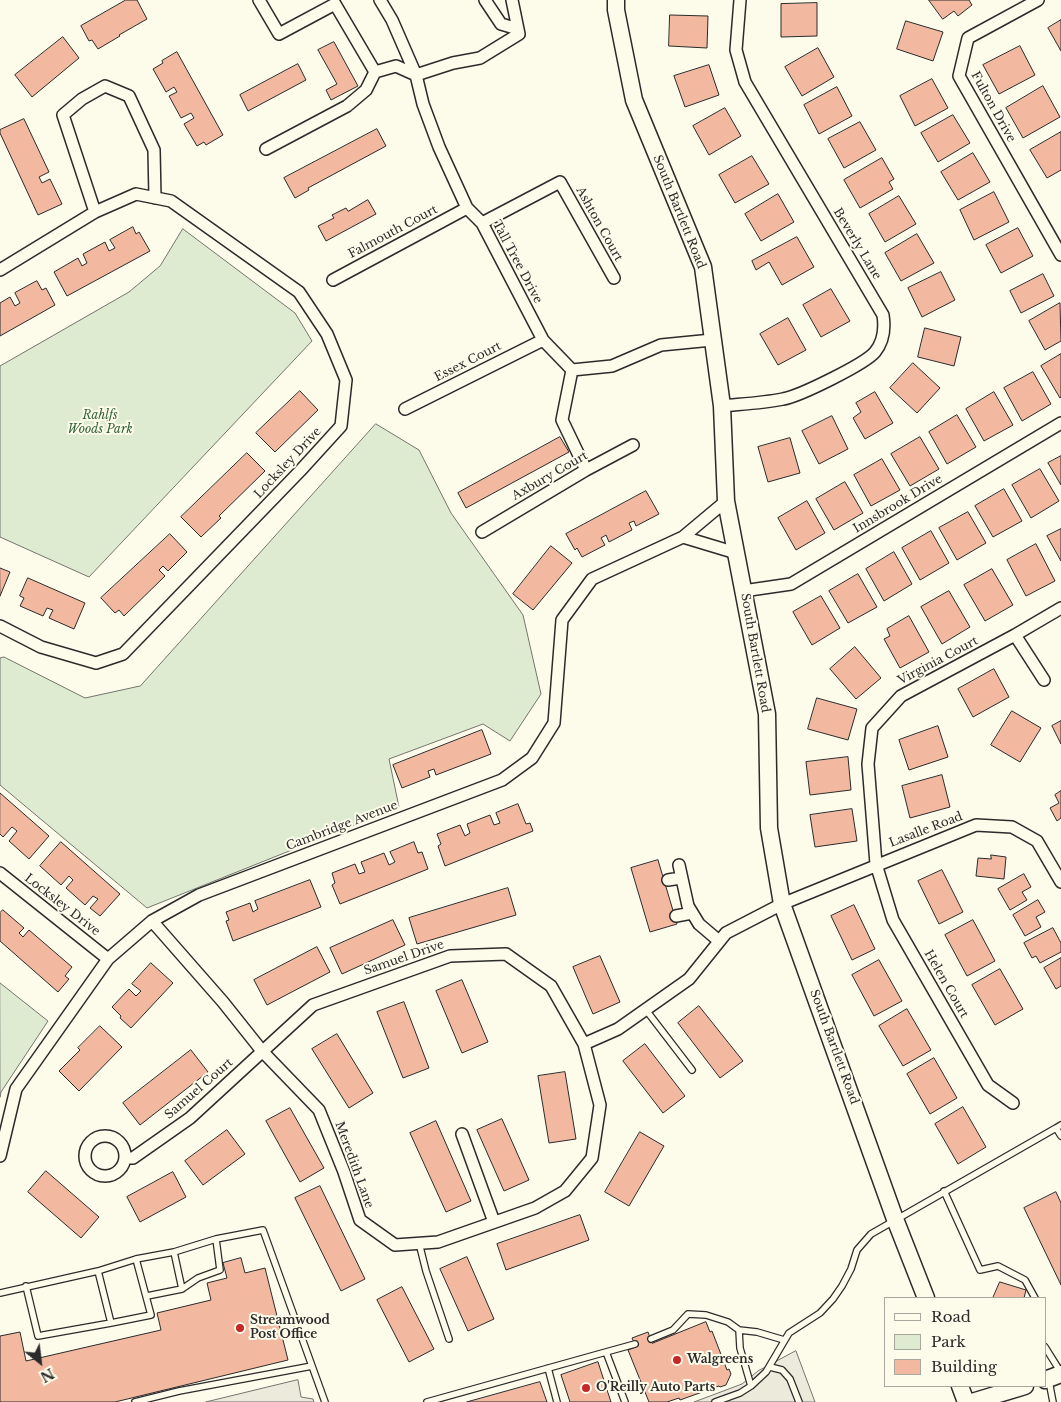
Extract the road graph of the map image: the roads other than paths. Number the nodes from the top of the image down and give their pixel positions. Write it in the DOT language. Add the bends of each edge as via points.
graph roads {
  1 [pos="259,0"];
  2 [pos="380,0"];
  3 [pos="484,0"];
  4 [pos="512,0"];
  5 [pos="616,0"];
  6 [pos="740,0"];
  7 [pos="1038,0"];
  8 [pos="336,2"];
  9 [pos="518,29"];
  10 [pos="375,72"];
  11 [pos="416,75"];
  12 [pos="266,149"];
  13 [pos="155,198"];
  14 [pos="467,208"];
  15 [pos="96,212"];
  16 [pos="482,223"];
  17 [pos="1061,256"];
  18 [pos="0,270"];
  19 [pos="614,278"];
  20 [pos="333,280"];
  21 [pos="543,340"];
  22 [pos="712,340"];
  23 [pos="572,370"];
  24 [pos="722,406"];
  25 [pos="405,409"];
  26 [pos="1061,423"];
  27 [pos="633,445"];
  28 [pos="586,470"];
  29 [pos="726,501"];
  30 [pos="482,532"];
  31 [pos="683,536"];
  32 [pos="736,553"];
  33 [pos="744,591"];
  34 [pos="1061,608"];
  35 [pos="0,626"];
  36 [pos="1015,635"];
  37 [pos="1044,680"];
  38 [pos="876,864"];
  39 [pos="678,865"];
  40 [pos="0,873"];
  41 [pos="681,878"];
  42 [pos="668,880"];
  43 [pos="1061,882"];
  44 [pos="782,904"];
  45 [pos="692,913"];
  46 [pos="676,916"];
  47 [pos="152,922"];
  48 [pos="719,941"];
  49 [pos="108,959"];
  50 [pos="646,1010"];
  51 [pos="584,1044"];
  52 [pos="262,1051"];
  53 [pos="692,1070"];
  54 [pos="1014,1103"];
  55 [pos="1059,1127"];
  56 [pos="462,1134"];
  57 [pos="1061,1136"];
  58 [pos="0,1156"];
  59 [pos="125,1158"];
  60 [pos="944,1191"];
  61 [pos="896,1219"];
  62 [pos="494,1222"];
  63 [pos="216,1239"];
  64 [pos="419,1243"];
  65 [pos="174,1252"];
  66 [pos="136,1259"];
  67 [pos="98,1270"];
  68 [pos="26,1286"];
  69 [pos="182,1289"];
  70 [pos="0,1294"];
  71 [pos="147,1296"];
  72 [pos="926,1297"];
  73 [pos="1034,1297"];
  74 [pos="110,1323"];
  75 [pos="739,1330"];
  76 [pos="449,1339"];
  77 [pos="651,1339"];
  78 [pos="784,1340"];
  79 [pos="634,1344"];
  80 [pos="1046,1350"];
  81 [pos="606,1352"];
  82 [pos="312,1366"];
  83 [pos="770,1367"];
  84 [pos="548,1368"];
  85 [pos="1054,1376"];
  86 [pos="751,1386"];
  87 [pos="960,1387"];
  88 [pos="1022,1387"];
  89 [pos="135,1402"];
  90 [pos="325,1402"];
  91 [pos="427,1402"];
  92 [pos="557,1402"];
  93 [pos="626,1402"];
  94 [pos="715,1402"];
  95 [pos="799,1402"];
  96 [pos="966,1402"];
  97 [pos="972,1402"];
  98 [pos="1054,1402"];
  1 -- 8 [label="street" via="279,34"];
  2 -- 11 [label="street, Tall Tree Drive"];
  3 -- 9 [label="street" via="501,24"];
  4 -- 9 [label="street"];
  5 -- 22 [label="main road, South Bartlett Road" via="634,100 703,267"];
  6 -- 24 [label="street, Beverly Lane" via="736,50 745,82 883,315 885,327 875,352 802,394"];
  7 -- 17 [label="street, Fulton Drive" via="968,38 959,76"];
  8 -- 10 [label="street"];
  9 -- 11 [label="street" via="519,34 480,58"];
  10 -- 11 [label="street" via="396,66"];
  10 -- 12 [label="street" via="366,90 347,106"];
  11 -- 14 [label="street, Tall Tree Drive" via="439,147"];
  13 -- 15 [label="street, Locksley Drive" via="136,194"];
  13 -- 15 [label="street" via="154,150 129,96 105,86 63,115"];
  13 -- 35 [label="street, Locksley Drive" via="171,201 299,292 327,334 346,380 341,426 123,654 96,663 42,646"];
  14 -- 16 [label="street, Tall Tree Drive"];
  14 -- 20 [label="street, Falmouth Court"];
  15 -- 18 [label="street, Locksley Drive"];
  16 -- 19 [label="street, Ashton Court" via="560,182"];
  16 -- 21 [label="street, Tall Tree Drive"];
  21 -- 23 [label="street, Tall Tree Drive"];
  21 -- 25 [label="street, Essex Court"];
  22 -- 23 [label="street" via="660,345 612,366"];
  22 -- 24 [label="main road, South Bartlett Road"];
  23 -- 28 [label="street" via="562,420"];
  24 -- 29 [label="main road, South Bartlett Road"];
  26 -- 33 [label="street, Innsbrook Drive" via="791,584"];
  27 -- 28 [label="street, Axbury Court"];
  28 -- 30 [label="street, Axbury Court"];
  29 -- 31 [label="street, Cambridge Avenue"];
  29 -- 32 [label="main road, South Bartlett Road"];
  31 -- 32 [label="street"];
  31 -- 47 [label="street, Cambridge Avenue" via="592,579 562,620 554,723 532,758 502,780 198,895"];
  32 -- 33 [label="main road, South Bartlett Road"];
  33 -- 44 [label="main road, South Bartlett Road" via="767,714 769,828"];
  34 -- 36 [label="street, Virginia Court"];
  36 -- 37 [label="street"];
  36 -- 38 [label="street, Virginia Court" via="901,696 872,728 868,764"];
  38 -- 43 [label="street, Lasalle Road" via="976,825 1012,827 1037,841"];
  38 -- 44 [label="street, Lasalle Road"];
  38 -- 54 [label="street, Helen Court" via="894,920 988,1085"];
  39 -- 41 [label="street"];
  40 -- 49 [label="street, Locksley Drive"];
  41 -- 42 [label="street"];
  41 -- 45 [label="street"];
  44 -- 48 [label="street" via="726,933"];
  44 -- 61 [label="main road, South Bartlett Road"];
  45 -- 46 [label="street"];
  45 -- 48 [label="street" via="699,924"];
  47 -- 49 [label="street, Cambridge Avenue"];
  47 -- 52 [label="street, Meredith Lane"];
  48 -- 50 [label="street" via="689,979"];
  49 -- 58 [label="street, Cambridge Avenue" via="16,1089"];
  50 -- 51 [label="street" via="618,1029"];
  50 -- 53 [label="lane"];
  51 -- 52 [label="street, Samuel Drive" via="551,986 506,954 450,956 313,1005"];
  51 -- 62 [label="street, Meredith Lane" via="600,1105 592,1158 565,1191 535,1208"];
  52 -- 59 [label="street, Samuel Court" via="190,1118 133,1158"];
  52 -- 64 [label="street, Meredith Lane" via="319,1110 360,1220 396,1244"];
  55 -- 57 [label="lane"];
  55 -- 60 [label="lane"];
  56 -- 62 [label="street"];
  60 -- 61 [label="lane"];
  60 -- 73 [label="lane" via="980,1270 998,1266 1025,1280"];
  61 -- 72 [label="main road, South Bartlett Road"];
  61 -- 78 [label="lane" via="871,1234 857,1250 851,1269 832,1300"];
  62 -- 64 [label="street, Meredith Lane" via="438,1242"];
  63 -- 65 [label="lane"];
  63 -- 69 [label="lane" via="220,1270 198,1278"];
  63 -- 82 [label="lane" via="263,1230"];
  64 -- 76 [label="lane"];
  65 -- 66 [label="lane"];
  65 -- 69 [label="lane"];
  66 -- 67 [label="lane"];
  66 -- 71 [label="lane"];
  67 -- 68 [label="lane"];
  67 -- 74 [label="lane"];
  68 -- 70 [label="lane"];
  68 -- 74 [label="lane" via="38,1336"];
  69 -- 71 [label="lane"];
  71 -- 74 [label="lane" via="151,1314"];
  75 -- 77 [label="lane" via="728,1322 706,1315 688,1314 673,1330"];
  75 -- 78 [label="lane"];
  75 -- 86 [label="lane" via="740,1348"];
  78 -- 83 [label="lane"];
  79 -- 81 [label="lane"];
  80 -- 85 [label="lane"];
  81 -- 84 [label="lane"];
  81 -- 93 [label="lane"];
  82 -- 89 [label="lane"];
  82 -- 90 [label="lane"];
  83 -- 86 [label="lane"];
  83 -- 95 [label="lane" via="782,1370 790,1379"];
  84 -- 91 [label="lane"];
  84 -- 92 [label="lane"];
  85 -- 98 [label="lane"];
  86 -- 94 [label="lane"];
  87 -- 96 [label="main road"];
  88 -- 97 [label="main road"];
}
